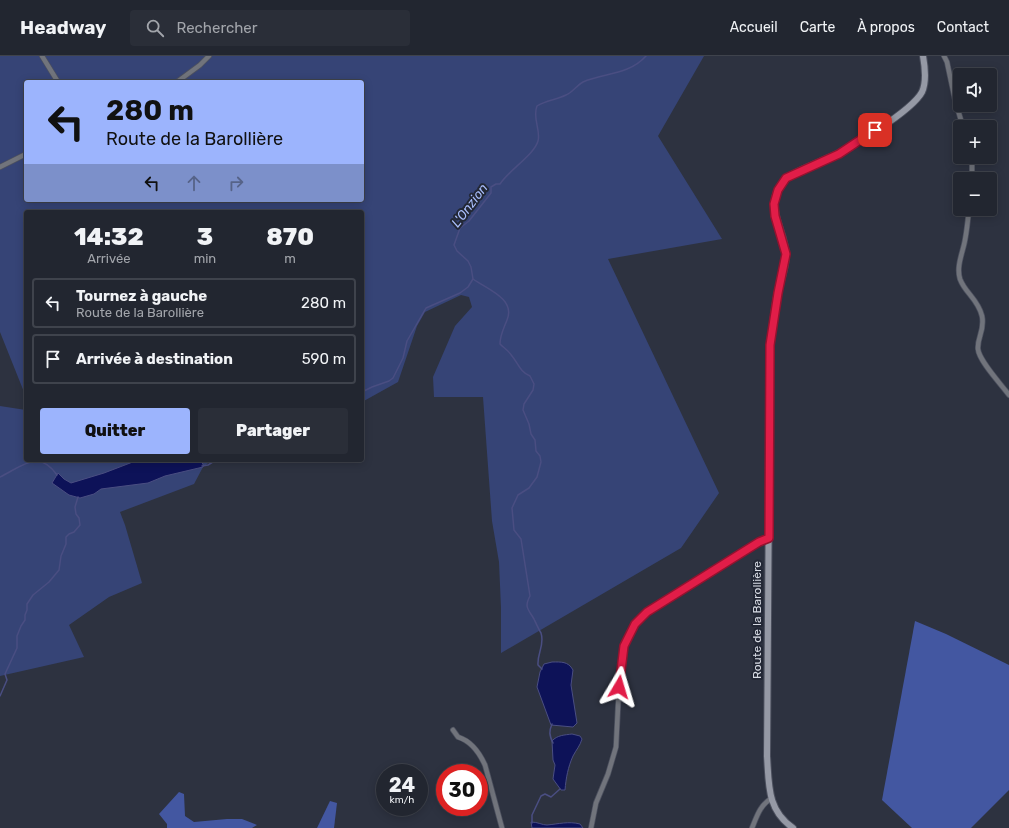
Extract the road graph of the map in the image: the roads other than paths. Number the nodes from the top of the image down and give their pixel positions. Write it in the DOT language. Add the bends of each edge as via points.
graph roads {
  1 [pos="42,56"];
  2 [pos="209,56"];
  3 [pos="923,56"];
  4 [pos="944,56"];
  5 [pos="57,80"];
  6 [pos="180,80"];
  7 [pos="961,120"];
  8 [pos="24,155"];
  9 [pos="0,167"];
  10 [pos="968,216"];
  11 [pos="1009,395"];
  12 [pos="769,538"];
  13 [pos="453,730"];
  14 [pos="772,798"];
  15 [pos="502,828"];
  16 [pos="592,828"];
  17 [pos="752,828"];
  18 [pos="793,828"];
  1 -- 5 [label="street"];
  2 -- 6 [label="street"];
  3 -- 12 [label="main road, Route de la Barollière" via="925,76 922,91 914,102 899,115 839,154 786,178 778,190 774,204 775,216 786,254 770,345"];
  4 -- 7 [label="street"];
  8 -- 9 [label="street"];
  10 -- 11 [label="street" via="959,262 959,277 981,314 984,326 978,349 982,361"];
  12 -- 14 [label="main road, Route de la Barollière" via="767,756"];
  12 -- 16 [label="street" via="647,612 635,624 624,646 616,747 596,803"];
  13 -- 15 [label="street" via="458,737 466,740 482,759"];
  14 -- 17 [label="street" via="765,802"];
  14 -- 18 [label="main road, Route de la Barollière" via="775,808"];
}
